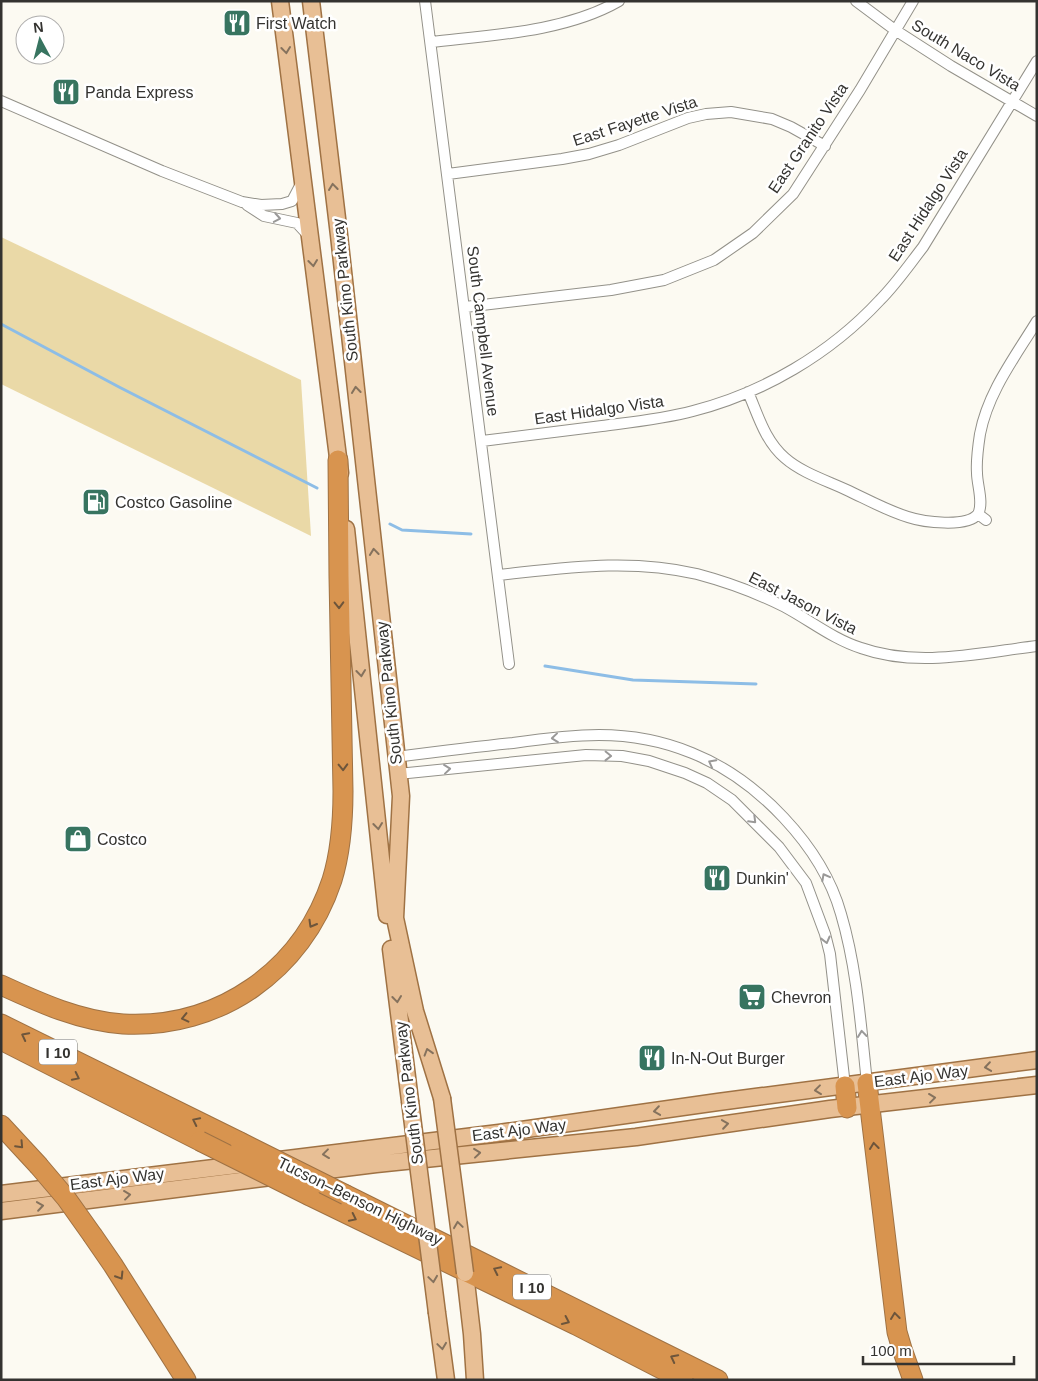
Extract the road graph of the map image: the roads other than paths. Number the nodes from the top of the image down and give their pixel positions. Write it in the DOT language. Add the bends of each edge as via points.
graph roads {
  1 [pos="280,1"];
  2 [pos="311,1"];
  3 [pos="426,1"];
  4 [pos="620,1"];
  5 [pos="856,1"];
  6 [pos="913,1"];
  7 [pos="895,30"];
  8 [pos="431,42"];
  9 [pos="1037,61"];
  10 [pos="1011,100"];
  11 [pos="1,101"];
  12 [pos="1037,116"];
  13 [pos="825,146"];
  14 [pos="448,174"];
  15 [pos="302,180"];
  16 [pos="242,202"];
  17 [pos="310,237"];
  18 [pos="465,307"];
  19 [pos="1037,321"];
  20 [pos="352,356"];
  21 [pos="325,358"];
  22 [pos="748,392"];
  23 [pos="482,441"];
  24 [pos="338,460"];
  25 [pos="498,576"];
  26 [pos="1037,646"];
  27 [pos="509,664"];
  28 [pos="396,757"];
  29 [pos="370,760"];
  30 [pos="398,774"];
  31 [pos="372,777"];
  32 [pos="1,985"];
  33 [pos="1,1024"];
  34 [pos="1,1040"];
  35 [pos="1037,1060"];
  36 [pos="866,1083"];
  37 [pos="1037,1085"];
  38 [pos="845,1086"];
  39 [pos="869,1106"];
  40 [pos="847,1108"];
  41 [pos="1,1126"];
  42 [pos="1,1194"];
  43 [pos="1,1211"];
  44 [pos="186,1380"];
  45 [pos="446,1380"];
  46 [pos="474,1380"];
  47 [pos="683,1380"];
  48 [pos="718,1380"];
  49 [pos="913,1380"];
  1 -- 15 [label="main road, South Kino Parkway, one-way"];
  20 -- 2 [label="main road, South Kino Parkway, one-way"];
  3 -- 8 [label="street, South Campbell Avenue"];
  4 -- 8 [label="street" via="564,22"];
  5 -- 7 [label="street, South Naco Vista"];
  6 -- 7 [label="street, East Granito Vista"];
  7 -- 10 [label="street, South Naco Vista"];
  7 -- 13 [label="street, East Granito Vista"];
  8 -- 14 [label="street, South Campbell Avenue"];
  9 -- 10 [label="street, East Hidalgo Vista"];
  10 -- 12 [label="street, South Naco Vista"];
  10 -- 22 [label="street, East Hidalgo Vista" via="923,247 880,300 817,355 787,374"];
  11 -- 16 [label="street"];
  13 -- 14 [label="street, East Fayette Vista" via="772,119 731,112 688,118 589,154"];
  13 -- 18 [label="street, East Granito Vista" via="793,194 753,233 714,260 664,280 610,290"];
  14 -- 18 [label="street, South Campbell Avenue"];
  15 -- 16 [label="street" via="292,201 261,205"];
  15 -- 17 [label="main road, South Kino Parkway"];
  16 -- 17 [label="street, one-way" via="264,216 297,222"];
  17 -- 21 [label="main road, South Kino Parkway, one-way"];
  18 -- 23 [label="street, South Campbell Avenue"];
  19 -- 22 [label="street" via="986,409 977,455 982,517 970,520 932,522 907,517 798,467 775,449 768,439"];
  20 -- 21 [label="main road"];
  28 -- 20 [label="main road, South Kino Parkway, one-way"];
  21 -- 24 [label="main road, South Kino Parkway"];
  22 -- 23 [label="street, East Hidalgo Vista" via="701,409 663,418"];
  23 -- 25 [label="street, South Campbell Avenue"];
  24 -- 29 [label="main road, South Kino Parkway, one-way"];
  24 -- 32 [label="highway, one-way" via="342,826 332,879 309,931 279,967 246,993 214,1009 175,1020 133,1024 98,1020 54,1008"];
  25 -- 26 [label="street, East Jason Vista" via="601,564 695,574 765,598 846,642 896,657 943,658"];
  25 -- 27 [label="street, South Campbell Avenue"];
  28 -- 29 [label="main road"];
  28 -- 30 [label="main road, South Kino Parkway"];
  36 -- 28 [label="street, one-way" via="848,942 831,889 796,832 774,808 736,776 693,753 662,743 599,735"];
  29 -- 31 [label="main road, South Kino Parkway"];
  30 -- 31 [label="main road"];
  30 -- 38 [label="street, one-way" via="567,756 622,756 685,773 732,800 779,847 806,883 830,954"];
  46 -- 30 [label="main road, South Kino Parkway, one-way, bridge" via="472,1334 442,1098 415,1011 395,918 402,796"];
  31 -- 45 [label="main road, South Kino Parkway, one-way, bridge"];
  48 -- 33 [label="highway, Tucson–Benson Highway / I 10, one-way, bridge"];
  34 -- 47 [label="highway, Tucson–Benson Highway / I 10, one-way, bridge"];
  35 -- 36 [label="main road, East Ajo Way, one-way"];
  36 -- 38 [label="main road, East Ajo Way"];
  36 -- 39 [label="highway"];
  39 -- 37 [label="main road, East Ajo Way, one-way"];
  38 -- 40 [label="highway"];
  38 -- 42 [label="main road, East Ajo Way, one-way" via="499,1133"];
  39 -- 40 [label="main road, East Ajo Way"];
  49 -- 39 [label="highway, one-way" via="897,1332"];
  43 -- 40 [label="main road, East Ajo Way, one-way" via="367,1165 636,1137"];
  41 -- 44 [label="highway, one-way, bridge" via="66,1198"];
}
